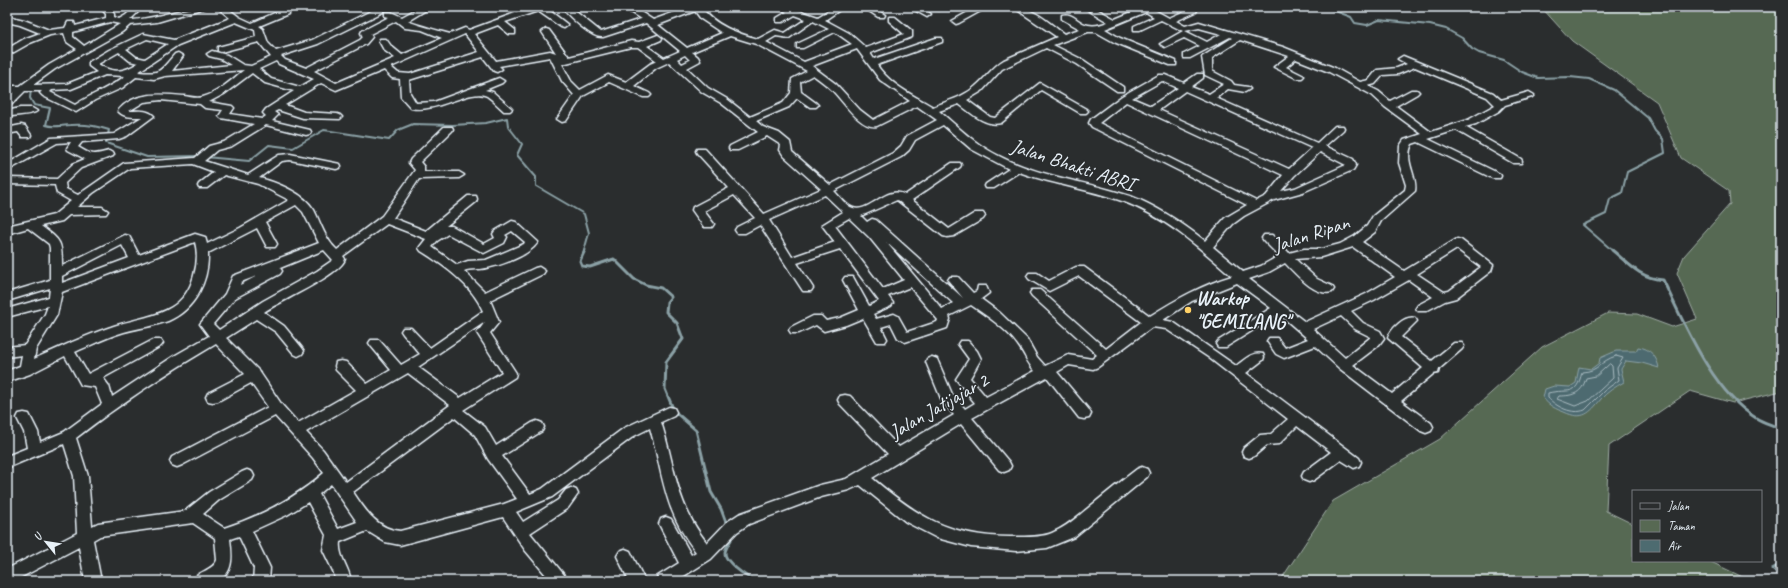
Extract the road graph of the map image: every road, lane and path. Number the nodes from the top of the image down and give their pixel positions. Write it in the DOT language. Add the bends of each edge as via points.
graph roads {
  1 [pos="104,7"];
  2 [pos="139,7"];
  3 [pos="200,7"];
  4 [pos="221,7"];
  5 [pos="278,7"];
  6 [pos="392,7"];
  7 [pos="427,7"];
  8 [pos="540,7"];
  9 [pos="565,7"];
  10 [pos="626,7"];
  11 [pos="780,7"];
  12 [pos="840,7"];
  13 [pos="867,7"];
  14 [pos="913,7"];
  15 [pos="984,7"];
  16 [pos="1017,7"];
  17 [pos="1088,7"];
  18 [pos="1190,7"];
  19 [pos="692,8"];
  20 [pos="1135,9"];
  21 [pos="379,10"];
  22 [pos="795,11"];
  23 [pos="881,14"];
  24 [pos="927,14"];
  25 [pos="1065,17"];
  26 [pos="110,18"];
  27 [pos="7,19"];
  28 [pos="236,19"];
  29 [pos="399,19"];
  30 [pos="817,19"];
  31 [pos="892,19"];
  32 [pos="1165,19"];
  33 [pos="780,20"];
  34 [pos="73,21"];
  35 [pos="499,21"];
  36 [pos="956,21"];
  37 [pos="650,22"];
  38 [pos="123,23"];
  39 [pos="1116,23"];
  40 [pos="564,25"];
  41 [pos="251,26"];
  42 [pos="1137,28"];
  43 [pos="835,29"];
  44 [pos="1087,29"];
  45 [pos="1098,29"];
  46 [pos="68,30"];
  47 [pos="512,32"];
  48 [pos="546,32"];
  49 [pos="48,33"];
  50 [pos="469,33"];
  51 [pos="729,33"];
  52 [pos="1228,34"];
  53 [pos="1063,37"];
  54 [pos="1239,37"];
  55 [pos="451,38"];
  56 [pos="658,38"];
  57 [pos="261,39"];
  58 [pos="939,40"];
  59 [pos="383,41"];
  60 [pos="759,42"];
  61 [pos="175,43"];
  62 [pos="1165,44"];
  63 [pos="640,45"];
  64 [pos="858,45"];
  65 [pos="800,46"];
  66 [pos="1047,46"];
  67 [pos="1207,46"];
  68 [pos="120,48"];
  69 [pos="84,49"];
  70 [pos="221,49"];
  71 [pos="865,52"];
  72 [pos="7,53"];
  73 [pos="686,53"];
  74 [pos="212,54"];
  75 [pos="486,54"];
  76 [pos="1296,55"];
  77 [pos="178,56"];
  78 [pos="276,56"];
  79 [pos="1188,56"];
  80 [pos="401,58"];
  81 [pos="1402,59"];
  82 [pos="567,60"];
  83 [pos="668,60"];
  84 [pos="146,62"];
  85 [pos="873,63"];
  86 [pos="557,64"];
  87 [pos="1416,64"];
  88 [pos="384,65"];
  89 [pos="240,67"];
  90 [pos="680,68"];
  91 [pos="252,69"];
  92 [pos="809,69"];
  93 [pos="307,71"];
  94 [pos="104,72"];
  95 [pos="168,72"];
  96 [pos="131,74"];
  97 [pos="1200,76"];
  98 [pos="1299,76"];
  99 [pos="405,77"];
  100 [pos="1162,77"];
  101 [pos="320,79"];
  102 [pos="499,81"];
  103 [pos="1359,85"];
  104 [pos="627,86"];
  105 [pos="1185,86"];
  106 [pos="1225,87"];
  107 [pos="50,88"];
  108 [pos="7,89"];
  109 [pos="1245,89"];
  110 [pos="22,90"];
  111 [pos="475,90"];
  112 [pos="303,91"];
  113 [pos="1414,92"];
  114 [pos="796,93"];
  115 [pos="580,94"];
  116 [pos="1122,94"];
  117 [pos="646,95"];
  118 [pos="1529,95"];
  119 [pos="1210,98"];
  120 [pos="960,100"];
  121 [pos="203,101"];
  122 [pos="1498,101"];
  123 [pos="916,102"];
  124 [pos="7,104"];
  125 [pos="813,105"];
  126 [pos="1388,105"];
  127 [pos="277,106"];
  128 [pos="507,109"];
  129 [pos="1152,110"];
  130 [pos="32,111"];
  131 [pos="931,111"];
  132 [pos="1083,111"];
  133 [pos="7,114"];
  134 [pos="337,117"];
  135 [pos="562,119"];
  136 [pos="750,120"];
  137 [pos="943,121"];
  138 [pos="264,122"];
  139 [pos="1457,127"];
  140 [pos="1339,128"];
  141 [pos="448,129"];
  142 [pos="7,132"];
  143 [pos="306,132"];
  144 [pos="765,133"];
  145 [pos="26,135"];
  146 [pos="1423,136"];
  147 [pos="40,140"];
  148 [pos="78,140"];
  149 [pos="1318,146"];
  150 [pos="734,148"];
  151 [pos="701,151"];
  152 [pos="109,154"];
  153 [pos="7,159"];
  154 [pos="201,159"];
  155 [pos="94,160"];
  156 [pos="1517,161"];
  157 [pos="956,165"];
  158 [pos="336,166"];
  159 [pos="7,168"];
  160 [pos="1018,169"];
  161 [pos="222,172"];
  162 [pos="1290,174"];
  163 [pos="459,175"];
  164 [pos="417,176"];
  165 [pos="1496,176"];
  166 [pos="251,178"];
  167 [pos="7,181"];
  168 [pos="60,182"];
  169 [pos="203,186"];
  170 [pos="990,186"];
  171 [pos="736,189"];
  172 [pos="828,190"];
  173 [pos="1270,198"];
  174 [pos="472,199"];
  175 [pos="79,200"];
  176 [pos="297,200"];
  177 [pos="905,200"];
  178 [pos="1255,205"];
  179 [pos="69,211"];
  180 [pos="102,211"];
  181 [pos="855,213"];
  182 [pos="979,216"];
  183 [pos="386,219"];
  184 [pos="762,219"];
  185 [pos="259,221"];
  186 [pos="30,224"];
  187 [pos="708,224"];
  188 [pos="7,230"];
  189 [pos="741,230"];
  190 [pos="430,237"];
  191 [pos="1268,238"];
  192 [pos="1353,242"];
  193 [pos="271,244"];
  194 [pos="841,244"];
  195 [pos="325,245"];
  196 [pos="1206,247"];
  197 [pos="203,251"];
  198 [pos="336,256"];
  199 [pos="1287,257"];
  200 [pos="136,261"];
  201 [pos="789,262"];
  202 [pos="456,270"];
  203 [pos="539,271"];
  204 [pos="1033,276"];
  205 [pos="1407,276"];
  206 [pos="1239,278"];
  207 [pos="850,280"];
  208 [pos="954,280"];
  209 [pos="912,281"];
  210 [pos="56,286"];
  211 [pos="807,288"];
  212 [pos="982,289"];
  213 [pos="1328,289"];
  214 [pos="1036,293"];
  215 [pos="882,294"];
  216 [pos="7,297"];
  217 [pos="1442,297"];
  218 [pos="483,298"];
  219 [pos="967,301"];
  220 [pos="1280,308"];
  221 [pos="1422,308"];
  222 [pos="866,310"];
  223 [pos="1343,310"];
  224 [pos="255,312"];
  225 [pos="7,313"];
  226 [pos="490,313"];
  227 [pos="941,315"];
  228 [pos="1411,321"];
  229 [pos="1150,322"];
  230 [pos="873,324"];
  231 [pos="1304,328"];
  232 [pos="795,330"];
  233 [pos="407,332"];
  234 [pos="218,337"];
  235 [pos="881,339"];
  236 [pos="1317,340"];
  237 [pos="1273,341"];
  238 [pos="157,343"];
  239 [pos="375,343"];
  240 [pos="964,344"];
  241 [pos="1222,344"];
  242 [pos="1458,346"];
  243 [pos="30,349"];
  244 [pos="68,351"];
  245 [pos="298,351"];
  246 [pos="7,352"];
  247 [pos="429,355"];
  248 [pos="1106,356"];
  249 [pos="1258,357"];
  250 [pos="932,362"];
  251 [pos="1344,365"];
  252 [pos="341,366"];
  253 [pos="1433,368"];
  254 [pos="404,369"];
  255 [pos="25,370"];
  256 [pos="1046,372"];
  257 [pos="1237,372"];
  258 [pos="254,375"];
  259 [pos="7,377"];
  260 [pos="86,381"];
  261 [pos="365,391"];
  262 [pos="213,397"];
  263 [pos="845,400"];
  264 [pos="1392,401"];
  265 [pos="984,404"];
  266 [pos="109,406"];
  267 [pos="457,407"];
  268 [pos="277,409"];
  269 [pos="669,412"];
  270 [pos="1084,414"];
  271 [pos="964,416"];
  272 [pos="24,418"];
  273 [pos="1296,418"];
  274 [pos="654,420"];
  275 [pos="537,427"];
  276 [pos="1426,427"];
  277 [pos="297,430"];
  278 [pos="69,436"];
  279 [pos="34,450"];
  280 [pos="1249,452"];
  281 [pos="1341,452"];
  282 [pos="897,454"];
  283 [pos="493,455"];
  284 [pos="176,461"];
  285 [pos="7,462"];
  286 [pos="1354,462"];
  287 [pos="1004,466"];
  288 [pos="1142,472"];
  289 [pos="333,474"];
  290 [pos="247,476"];
  291 [pos="1309,476"];
  292 [pos="862,477"];
  293 [pos="345,490"];
  294 [pos="312,493"];
  295 [pos="571,494"];
  296 [pos="526,501"];
  297 [pos="506,510"];
  298 [pos="190,516"];
  299 [pos="367,524"];
  300 [pos="666,524"];
  301 [pos="243,529"];
  302 [pos="521,531"];
  303 [pos="222,535"];
  304 [pos="333,535"];
  305 [pos="85,536"];
  306 [pos="706,554"];
  307 [pos="625,556"];
  308 [pos="688,565"];
  309 [pos="7,577"];
  310 [pos="93,581"];
  311 [pos="200,581"];
  312 [pos="261,581"];
  313 [pos="343,581"];
  314 [pos="561,581"];
  315 [pos="637,581"];
  316 [pos="663,581"];
  1 -- 26 [label="street"];
  2 -- 38 [label="street"];
  3 -- 38 [label="street" via="146,21"];
  4 -- 28 [label="street"];
  5 -- 41 [label="street" via="285,12"];
  6 -- 21 [label="street"];
  7 -- 29 [label="street"];
  8 -- 35 [label="street"];
  8 -- 40 [label="street"];
  9 -- 37 [label="street" via="600,35"];
  10 -- 37 [label="street"];
  11 -- 22 [label="street, Jalan Bhakti ABRI"];
  12 -- 30 [label="street"];
  13 -- 23 [label="street"];
  14 -- 24 [label="street"];
  15 -- 36 [label="street"];
  16 -- 53 [label="street"];
  17 -- 39 [label="street"];
  18 -- 32 [label="street" via="1193,10"];
  19 -- 37 [label="street"];
  19 -- 51 [label="street"];
  20 -- 32 [label="street" via="1146,10"];
  20 -- 39 [label="street"];
  21 -- 29 [label="street"];
  21 -- 78 [label="street" via="315,42"];
  22 -- 30 [label="street, Jalan Bhakti ABRI"];
  22 -- 33 [label="street"];
  25 -- 44 [label="street"];
  26 -- 38 [label="street"];
  26 -- 46 [label="street"];
  27 -- 49 [label="street"];
  28 -- 41 [label="street"];
  28 -- 61 [label="street"];
  29 -- 55 [label="street" via="408,26 424,28"];
  29 -- 93 [label="street" via="365,33 368,37 363,42"];
  30 -- 43 [label="street, Jalan Bhakti ABRI"];
  30 -- 60 [label="street" via="786,36 775,33"];
  31 -- 71 [label="street" via="908,31 909,35"];
  32 -- 42 [label="street"];
  32 -- 52 [label="street" via="1184,29 1199,26"];
  34 -- 46 [label="street"];
  35 -- 47 [label="street"];
  35 -- 50 [label="street"];
  37 -- 73 [label="street"];
  38 -- 69 [label="street" via="119,30"];
  39 -- 45 [label="street"];
  41 -- 57 [label="street" via="259,29"];
  43 -- 64 [label="street, Jalan Bhakti ABRI"];
  43 -- 65 [label="street"];
  44 -- 45 [label="street"];
  44 -- 53 [label="street"];
  45 -- 100 [label="street" via="1173,66"];
  46 -- 49 [label="street"];
  46 -- 69 [label="street" via="71,43"];
  48 -- 82 [label="street"];
  49 -- 72 [label="street" via="27,41"];
  50 -- 55 [label="street" via="463,32"];
  50 -- 75 [label="street"];
  51 -- 60 [label="street"];
  51 -- 73 [label="street"];
  52 -- 54 [label="street"];
  52 -- 67 [label="street"];
  53 -- 66 [label="street"];
  54 -- 76 [label="street"];
  54 -- 109 [label="street" via="1207,57 1207,69 1208,73 1231,87"];
  55 -- 80 [label="street"];
  56 -- 63 [label="street"];
  57 -- 70 [label="street"];
  57 -- 78 [label="street"];
  58 -- 85 [label="street"];
  59 -- 80 [label="street" via="387,48"];
  60 -- 92 [label="street"];
  61 -- 68 [label="street" via="147,36"];
  61 -- 84 [label="street"];
  62 -- 67 [label="street" via="1184,34"];
  63 -- 82 [label="street" via="631,44"];
  63 -- 83 [label="street"];
  64 -- 71 [label="street, Jalan Bhakti ABRI"];
  64 -- 92 [label="street"];
  66 -- 116 [label="street" via="1080,62"];
  66 -- 120 [label="street" via="1001,66 979,89"];
  67 -- 79 [label="street"];
  68 -- 84 [label="street" via="131,57"];
  68 -- 94 [label="street" via="92,64"];
  69 -- 110 [label="street" via="52,67"];
  71 -- 85 [label="street, Jalan Bhakti ABRI"];
  73 -- 83 [label="street"];
  73 -- 90 [label="street" via="696,60"];
  74 -- 89 [label="street" via="224,57"];
  75 -- 86 [label="street" via="496,66 550,54 554,55"];
  75 -- 99 [label="street"];
  76 -- 98 [label="street" via="1279,67"];
  76 -- 103 [label="street"];
  77 -- 95 [label="street" via="166,70"];
  78 -- 91 [label="street"];
  78 -- 93 [label="street" via="282,62"];
  80 -- 88 [label="street"];
  81 -- 87 [label="street"];
  82 -- 86 [label="street"];
  83 -- 90 [label="street"];
  83 -- 104 [label="street" via="653,66"];
  84 -- 96 [label="street"];
  85 -- 123 [label="street, Jalan Bhakti ABRI" via="883,78"];
  86 -- 115 [label="street" via="568,84"];
  87 -- 103 [label="street" via="1398,71 1380,72 1372,82"];
  87 -- 122 [label="street"];
  88 -- 99 [label="street" via="395,76"];
  88 -- 101 [label="street" via="340,86 333,86"];
  89 -- 91 [label="street"];
  89 -- 95 [label="street" via="177,74"];
  90 -- 136 [label="street" via="705,90 724,100"];
  91 -- 112 [label="street" via="268,81"];
  91 -- 121 [label="street" via="221,92"];
  92 -- 114 [label="street" via="795,81"];
  92 -- 123 [label="street" via="832,85 853,109 873,124"];
  93 -- 101 [label="street"];
  94 -- 96 [label="street"];
  94 -- 107 [label="street" via="71,86"];
  95 -- 96 [label="street" via="156,76"];
  96 -- 107 [label="street" via="119,86 92,98 76,109 46,94"];
  97 -- 105 [label="street"];
  99 -- 111 [label="street" via="403,88 414,106 434,105"];
  100 -- 105 [label="street"];
  100 -- 116 [label="street"];
  101 -- 112 [label="street"];
  102 -- 111 [label="street"];
  103 -- 126 [label="street" via="1375,93"];
  104 -- 115 [label="street" via="608,78"];
  104 -- 117 [label="street"];
  105 -- 119 [label="street"];
  105 -- 129 [label="street"];
  106 -- 119 [label="street"];
  107 -- 110 [label="street"];
  108 -- 110 [label="street"];
  110 -- 124 [label="street"];
  111 -- 128 [label="street" via="490,94"];
  112 -- 127 [label="street"];
  113 -- 126 [label="street" via="1402,97 1396,104"];
  114 -- 125 [label="street"];
  114 -- 136 [label="street" via="786,105"];
  115 -- 135 [label="street"];
  116 -- 129 [label="street"];
  116 -- 178 [label="street" via="1094,123"];
  118 -- 122 [label="street"];
  119 -- 149 [label="street"];
  120 -- 131 [label="street"];
  120 -- 132 [label="street" via="986,119 996,121 1039,83"];
  121 -- 138 [label="street" via="208,106 229,108 224,116"];
  121 -- 148 [label="street" via="148,97 123,112 149,115 123,134"];
  122 -- 139 [label="street, Jalan Ripan" via="1496,109"];
  123 -- 131 [label="street, Jalan Bhakti ABRI"];
  126 -- 146 [label="street"];
  127 -- 134 [label="street" via="303,114"];
  127 -- 138 [label="street" via="268,112 272,115"];
  129 -- 162 [label="street"];
  130 -- 133 [label="street"];
  131 -- 137 [label="street, Jalan Bhakti ABRI"];
  136 -- 144 [label="street"];
  137 -- 160 [label="street, Jalan Bhakti ABRI" via="976,148"];
  137 -- 172 [label="street" via="911,138 897,155"];
  138 -- 143 [label="street"];
  138 -- 154 [label="street" via="228,144 218,146"];
  139 -- 146 [label="street, Jalan Ripan"];
  139 -- 156 [label="street"];
  140 -- 149 [label="street"];
  141 -- 164 [label="street" via="415,161 420,170"];
  142 -- 145 [label="street" via="21,128"];
  144 -- 150 [label="street"];
  144 -- 172 [label="street" via="778,137 786,144 785,150 788,154"];
  146 -- 165 [label="street" via="1445,152"];
  146 -- 192 [label="street, Jalan Ripan" via="1408,142 1403,150 1410,191 1376,219 1371,229"];
  147 -- 153 [label="street"];
  148 -- 155 [label="street" via="72,148"];
  148 -- 159 [label="street" via="55,140"];
  149 -- 162 [label="street"];
  149 -- 173 [label="street" via="1349,161 1349,168 1299,190"];
  151 -- 171 [label="street"];
  152 -- 155 [label="street"];
  154 -- 161 [label="street"];
  154 -- 175 [label="street" via="128,165"];
  155 -- 168 [label="street" via="77,166"];
  157 -- 177 [label="street"];
  158 -- 166 [label="street" via="290,157 278,158"];
  160 -- 170 [label="street"];
  160 -- 196 [label="street, Jalan Bhakti ABRI" via="1126,199 1154,212"];
  161 -- 166 [label="street"];
  161 -- 169 [label="street"];
  162 -- 173 [label="street"];
  163 -- 164 [label="street"];
  164 -- 183 [label="street"];
  166 -- 176 [label="street" via="283,191"];
  167 -- 168 [label="street"];
  168 -- 175 [label="street" via="61,191"];
  171 -- 184 [label="street"];
  171 -- 187 [label="street" via="697,210"];
  172 -- 181 [label="street"];
  172 -- 184 [label="street"];
  173 -- 178 [label="street"];
  174 -- 190 [label="street"];
  175 -- 179 [label="street"];
  176 -- 185 [label="street"];
  176 -- 195 [label="street" via="308,210"];
  177 -- 181 [label="street" via="900,196 894,196"];
  177 -- 182 [label="street" via="946,233"];
  178 -- 196 [label="street" via="1229,221"];
  179 -- 180 [label="street"];
  179 -- 186 [label="street" via="47,222"];
  181 -- 194 [label="street" via="828,225"];
  181 -- 209 [label="street"];
  181 -- 219 [label="street"];
  183 -- 190 [label="street"];
  183 -- 198 [label="street"];
  184 -- 189 [label="street"];
  184 -- 201 [label="street"];
  185 -- 193 [label="street"];
  185 -- 197 [label="street"];
  186 -- 188 [label="street"];
  186 -- 210 [label="street" via="54,242"];
  190 -- 202 [label="street" via="425,248"];
  190 -- 202 [label="street" via="448,229 484,249 500,240 501,231 512,225 532,242 528,247 484,265 467,264"];
  191 -- 199 [label="street"];
  192 -- 199 [label="street, Jalan Ripan" via="1321,253"];
  192 -- 205 [label="street"];
  194 -- 201 [label="street"];
  194 -- 215 [label="street"];
  195 -- 198 [label="street"];
  195 -- 234 [label="street" via="240,277 235,282 232,295 206,324"];
  196 -- 206 [label="street, Jalan Bhakti ABRI" via="1238,274"];
  197 -- 200 [label="street" via="200,240 195,238"];
  197 -- 244 [label="street" via="196,287 190,298 174,313 117,329"];
  198 -- 224 [label="street" via="338,262 321,274"];
  199 -- 206 [label="street, Jalan Ripan" via="1265,269"];
  199 -- 213 [label="street" via="1309,279"];
  200 -- 210 [label="street"];
  200 -- 210 [label="street" via="125,239"];
  201 -- 211 [label="street"];
  202 -- 218 [label="street"];
  203 -- 218 [label="street"];
  204 -- 229 [label="street" via="1049,287 1080,270"];
  205 -- 217 [label="street"];
  205 -- 217 [label="street" via="1457,243 1487,265 1487,268 1452,295"];
  205 -- 223 [label="street"];
  206 -- 220 [label="street, Jalan Bhakti ABRI"];
  206 -- 229 [label="street, Jalan Jatijajar 2" via="1188,298"];
  207 -- 222 [label="street"];
  208 -- 219 [label="street"];
  209 -- 215 [label="street"];
  209 -- 227 [label="street"];
  210 -- 216 [label="street"];
  210 -- 225 [label="street"];
  210 -- 243 [label="street" via="51,315"];
  212 -- 219 [label="street" via="983,293"];
  214 -- 248 [label="street"];
  215 -- 222 [label="street" via="887,303"];
  217 -- 221 [label="street"];
  218 -- 226 [label="street"];
  219 -- 227 [label="street"];
  219 -- 256 [label="street" via="996,316 1023,342 1032,360"];
  220 -- 231 [label="street, Jalan Bhakti ABRI"];
  220 -- 241 [label="street"];
  222 -- 230 [label="street"];
  222 -- 232 [label="street" via="835,324 824,326 818,319"];
  223 -- 231 [label="street"];
  223 -- 251 [label="street" via="1359,326 1376,334 1378,338"];
  224 -- 234 [label="street"];
  224 -- 245 [label="street" via="280,329"];
  226 -- 247 [label="street"];
  226 -- 267 [label="street" via="493,322 483,333 510,373"];
  227 -- 230 [label="street" via="944,319 943,325 905,337 894,319"];
  228 -- 253 [label="street" via="1394,338"];
  229 -- 248 [label="street, Jalan Jatijajar 2"];
  229 -- 257 [label="street" via="1169,325"];
  230 -- 235 [label="street"];
  231 -- 236 [label="street, Jalan Bhakti ABRI"];
  233 -- 247 [label="street"];
  234 -- 258 [label="street"];
  234 -- 266 [label="street" via="190,352"];
  236 -- 237 [label="street" via="1284,353"];
  236 -- 251 [label="street, Jalan Bhakti ABRI"];
  238 -- 260 [label="street"];
  239 -- 254 [label="street"];
  240 -- 265 [label="street" via="975,359 963,379"];
  242 -- 253 [label="street"];
  243 -- 246 [label="street"];
  243 -- 255 [label="street"];
  244 -- 255 [label="street"];
  244 -- 260 [label="street"];
  247 -- 254 [label="street"];
  248 -- 256 [label="street, Jalan Jatijajar 2" via="1093,364 1068,360"];
  249 -- 257 [label="street"];
  250 -- 271 [label="street" via="947,397"];
  251 -- 264 [label="street, Jalan Bhakti ABRI"];
  252 -- 261 [label="street"];
  253 -- 264 [label="street"];
  254 -- 261 [label="street"];
  254 -- 267 [label="street"];
  255 -- 259 [label="street"];
  256 -- 265 [label="street, Jalan Jatijajar 2"];
  256 -- 270 [label="street"];
  257 -- 273 [label="street"];
  258 -- 262 [label="street"];
  258 -- 268 [label="street"];
  260 -- 266 [label="street" via="99,382"];
  261 -- 277 [label="street"];
  263 -- 282 [label="street"];
  264 -- 276 [label="street, Jalan Bhakti ABRI"];
  265 -- 271 [label="street, Jalan Jatijajar 2"];
  266 -- 278 [label="street"];
  267 -- 283 [label="street" via="486,439"];
  267 -- 293 [label="street"];
  268 -- 277 [label="street"];
  268 -- 284 [label="street"];
  269 -- 274 [label="street"];
  271 -- 282 [label="street, Jalan Jatijajar 2"];
  271 -- 287 [label="street"];
  272 -- 279 [label="street" via="31,432"];
  273 -- 280 [label="street" via="1274,440 1266,439"];
  273 -- 281 [label="street"];
  274 -- 296 [label="street" via="629,432 547,493"];
  274 -- 306 [label="street" via="679,512"];
  275 -- 283 [label="street"];
  277 -- 289 [label="street"];
  278 -- 279 [label="street"];
  278 -- 305 [label="street" via="81,476"];
  279 -- 285 [label="street"];
  281 -- 286 [label="street"];
  281 -- 291 [label="street"];
  282 -- 292 [label="street, Jalan Jatijajar 2"];
  283 -- 296 [label="street"];
  288 -- 292 [label="street" via="1069,532 1045,542 1025,544 959,538 931,529 900,509"];
  289 -- 293 [label="street"];
  289 -- 294 [label="street"];
  290 -- 298 [label="street" via="214,496"];
  292 -- 306 [label="street, Jalan Jatijajar 2" via="849,484 820,491 737,522"];
  293 -- 299 [label="street"];
  294 -- 301 [label="street" via="258,524"];
  294 -- 304 [label="street"];
  295 -- 302 [label="street" via="563,504"];
  296 -- 297 [label="street"];
  297 -- 299 [label="street" via="400,538 390,537"];
  297 -- 302 [label="street"];
  298 -- 303 [label="street" via="195,516"];
  298 -- 305 [label="street" via="111,527"];
  299 -- 304 [label="street" via="338,536"];
  300 -- 308 [label="street"];
  301 -- 303 [label="street"];
  301 -- 312 [label="street" via="262,568"];
  302 -- 314 [label="street"];
  303 -- 311 [label="street" via="225,564 222,569"];
  304 -- 313 [label="street" via="331,550"];
  305 -- 309 [label="street"];
  305 -- 310 [label="street"];
  306 -- 308 [label="street, Jalan Jatijajar 2"];
  307 -- 315 [label="street"];
  308 -- 316 [label="street, Jalan Jatijajar 2"];
}
